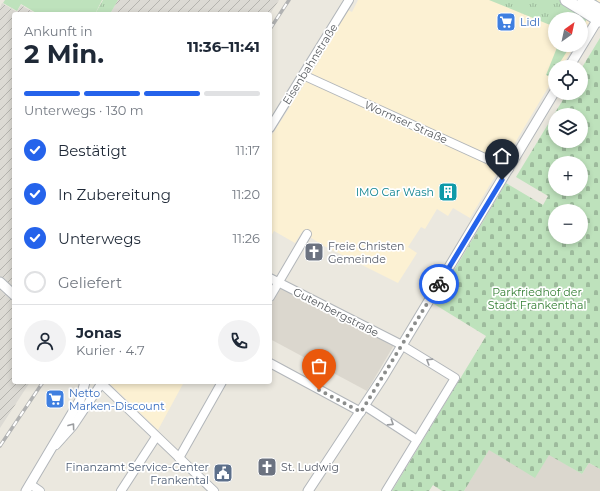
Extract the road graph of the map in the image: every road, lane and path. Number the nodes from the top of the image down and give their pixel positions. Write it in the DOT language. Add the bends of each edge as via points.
graph roads {
  1 [pos="349,0"];
  2 [pos="566,0"];
  3 [pos="583,0"];
  4 [pos="599,16"];
  5 [pos="573,60"];
  6 [pos="303,75"];
  7 [pos="550,100"];
  8 [pos="272,125"];
  9 [pos="509,168"];
  10 [pos="307,234"];
  11 [pos="272,279"];
  12 [pos="0,282"];
  13 [pos="278,282"];
  14 [pos="12,293"];
  15 [pos="272,293"];
  16 [pos="402,345"];
  17 [pos="272,363"];
  18 [pos="84,384"];
  19 [pos="99,384"];
  20 [pos="101,384"];
  21 [pos="221,384"];
  22 [pos="363,409"];
  23 [pos="156,437"];
  24 [pos="417,440"];
  25 [pos="47,454"];
  26 [pos="179,458"];
  27 [pos="28,488"];
  28 [pos="40,491"];
  29 [pos="121,491"];
  30 [pos="214,491"];
  31 [pos="308,491"];
  32 [pos="386,491"];
  1 -- 6 [label="street, Eisenbahnstraße"];
  2 -- 4 [label="main road"];
  3 -- 4 [label="main road"];
  4 -- 5 [label="street"];
  6 -- 8 [label="street, Eisenbahnstraße"];
  6 -- 9 [label="street, Wormser Straße"];
  7 -- 9 [label="street"];
  9 -- 16 [label="street"];
  10 -- 13 [label="street"];
  11 -- 13 [label="street, Gutenbergstraße"];
  12 -- 14 [label="street"];
  13 -- 15 [label="street"];
  13 -- 16 [label="street, Gutenbergstraße"];
  16 -- 22 [label="street"];
  24 -- 16 [label="street, Gutenbergstraße, one-way" via="455,378"];
  17 -- 22 [label="street"];
  18 -- 25 [label="street" via="80,400"];
  25 -- 19 [label="street, one-way" via="73,426"];
  20 -- 23 [label="street"];
  21 -- 26 [label="street"];
  22 -- 24 [label="street, one-way"];
  22 -- 31 [label="street"];
  23 -- 26 [label="street"];
  23 -- 29 [label="street"];
  24 -- 32 [label="street"];
  25 -- 27 [label="street"];
  26 -- 30 [label="street"];
  27 -- 28 [label="street"];
}
